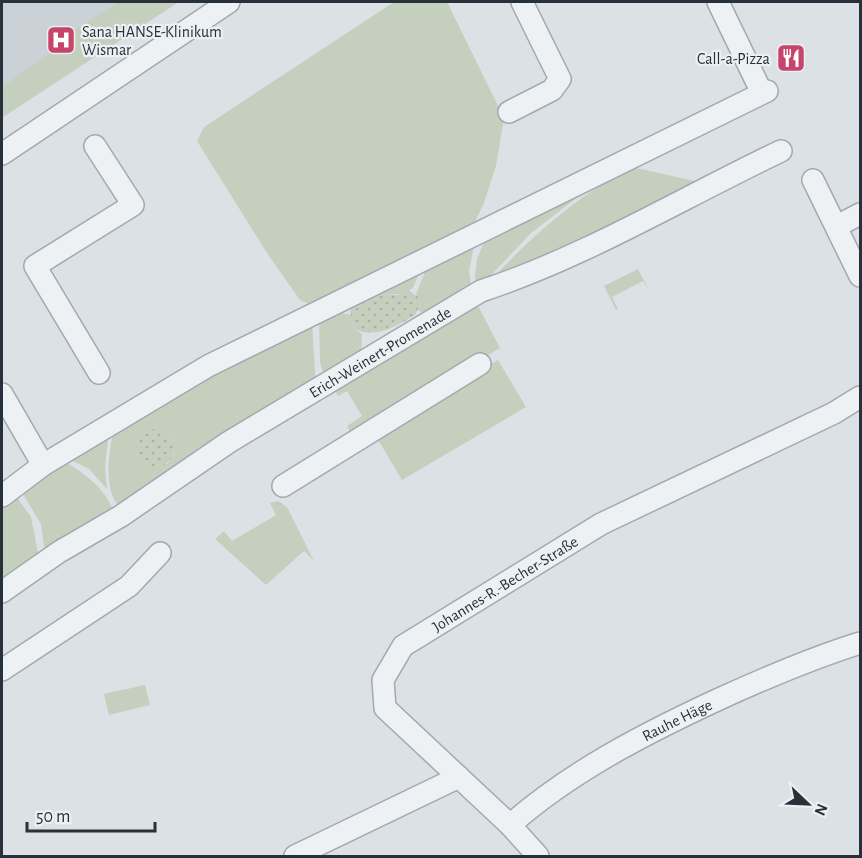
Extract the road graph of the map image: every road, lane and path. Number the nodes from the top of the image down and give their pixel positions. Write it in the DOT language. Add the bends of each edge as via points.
graph roads {
  1 [pos="229,2"];
  2 [pos="522,2"];
  3 [pos="718,2"];
  4 [pos="509,112"];
  5 [pos="95,146"];
  6 [pos="781,152"];
  7 [pos="2,154"];
  8 [pos="813,180"];
  9 [pos="861,214"];
  10 [pos="837,226"];
  11 [pos="861,276"];
  12 [pos="480,364"];
  13 [pos="99,373"];
  14 [pos="2,394"];
  15 [pos="861,397"];
  16 [pos="43,465"];
  17 [pos="283,486"];
  18 [pos="2,496"];
  19 [pos="160,553"];
  20 [pos="2,592"];
  21 [pos="861,643"];
  22 [pos="2,670"];
  23 [pos="459,777"];
  24 [pos="510,825"];
  25 [pos="296,856"];
  26 [pos="538,856"];
  1 -- 7 [label="street"];
  2 -- 4 [label="street" via="560,79 552,90"];
  3 -- 16 [label="street" via="765,92 208,366"];
  5 -- 13 [label="street" via="133,205 35,266"];
  6 -- 20 [label="street, Erich-Weinert-Promenade" via="587,247 475,294 229,442"];
  8 -- 10 [label="street"];
  9 -- 10 [label="street"];
  10 -- 11 [label="street"];
  12 -- 17 [label="street"];
  14 -- 16 [label="street"];
  15 -- 23 [label="street, Johannes-R.-Becher-Straße" via="601,524 403,646 383,680 385,708"];
  16 -- 18 [label="street"];
  19 -- 22 [label="street" via="129,586"];
  21 -- 24 [label="street, Rauhe Häge" via="805,660 652,730 541,798"];
  23 -- 24 [label="street, Johannes-R.-Becher-Straße"];
  23 -- 25 [label="street"];
  24 -- 26 [label="street, Johannes-R.-Becher-Straße"];
}
